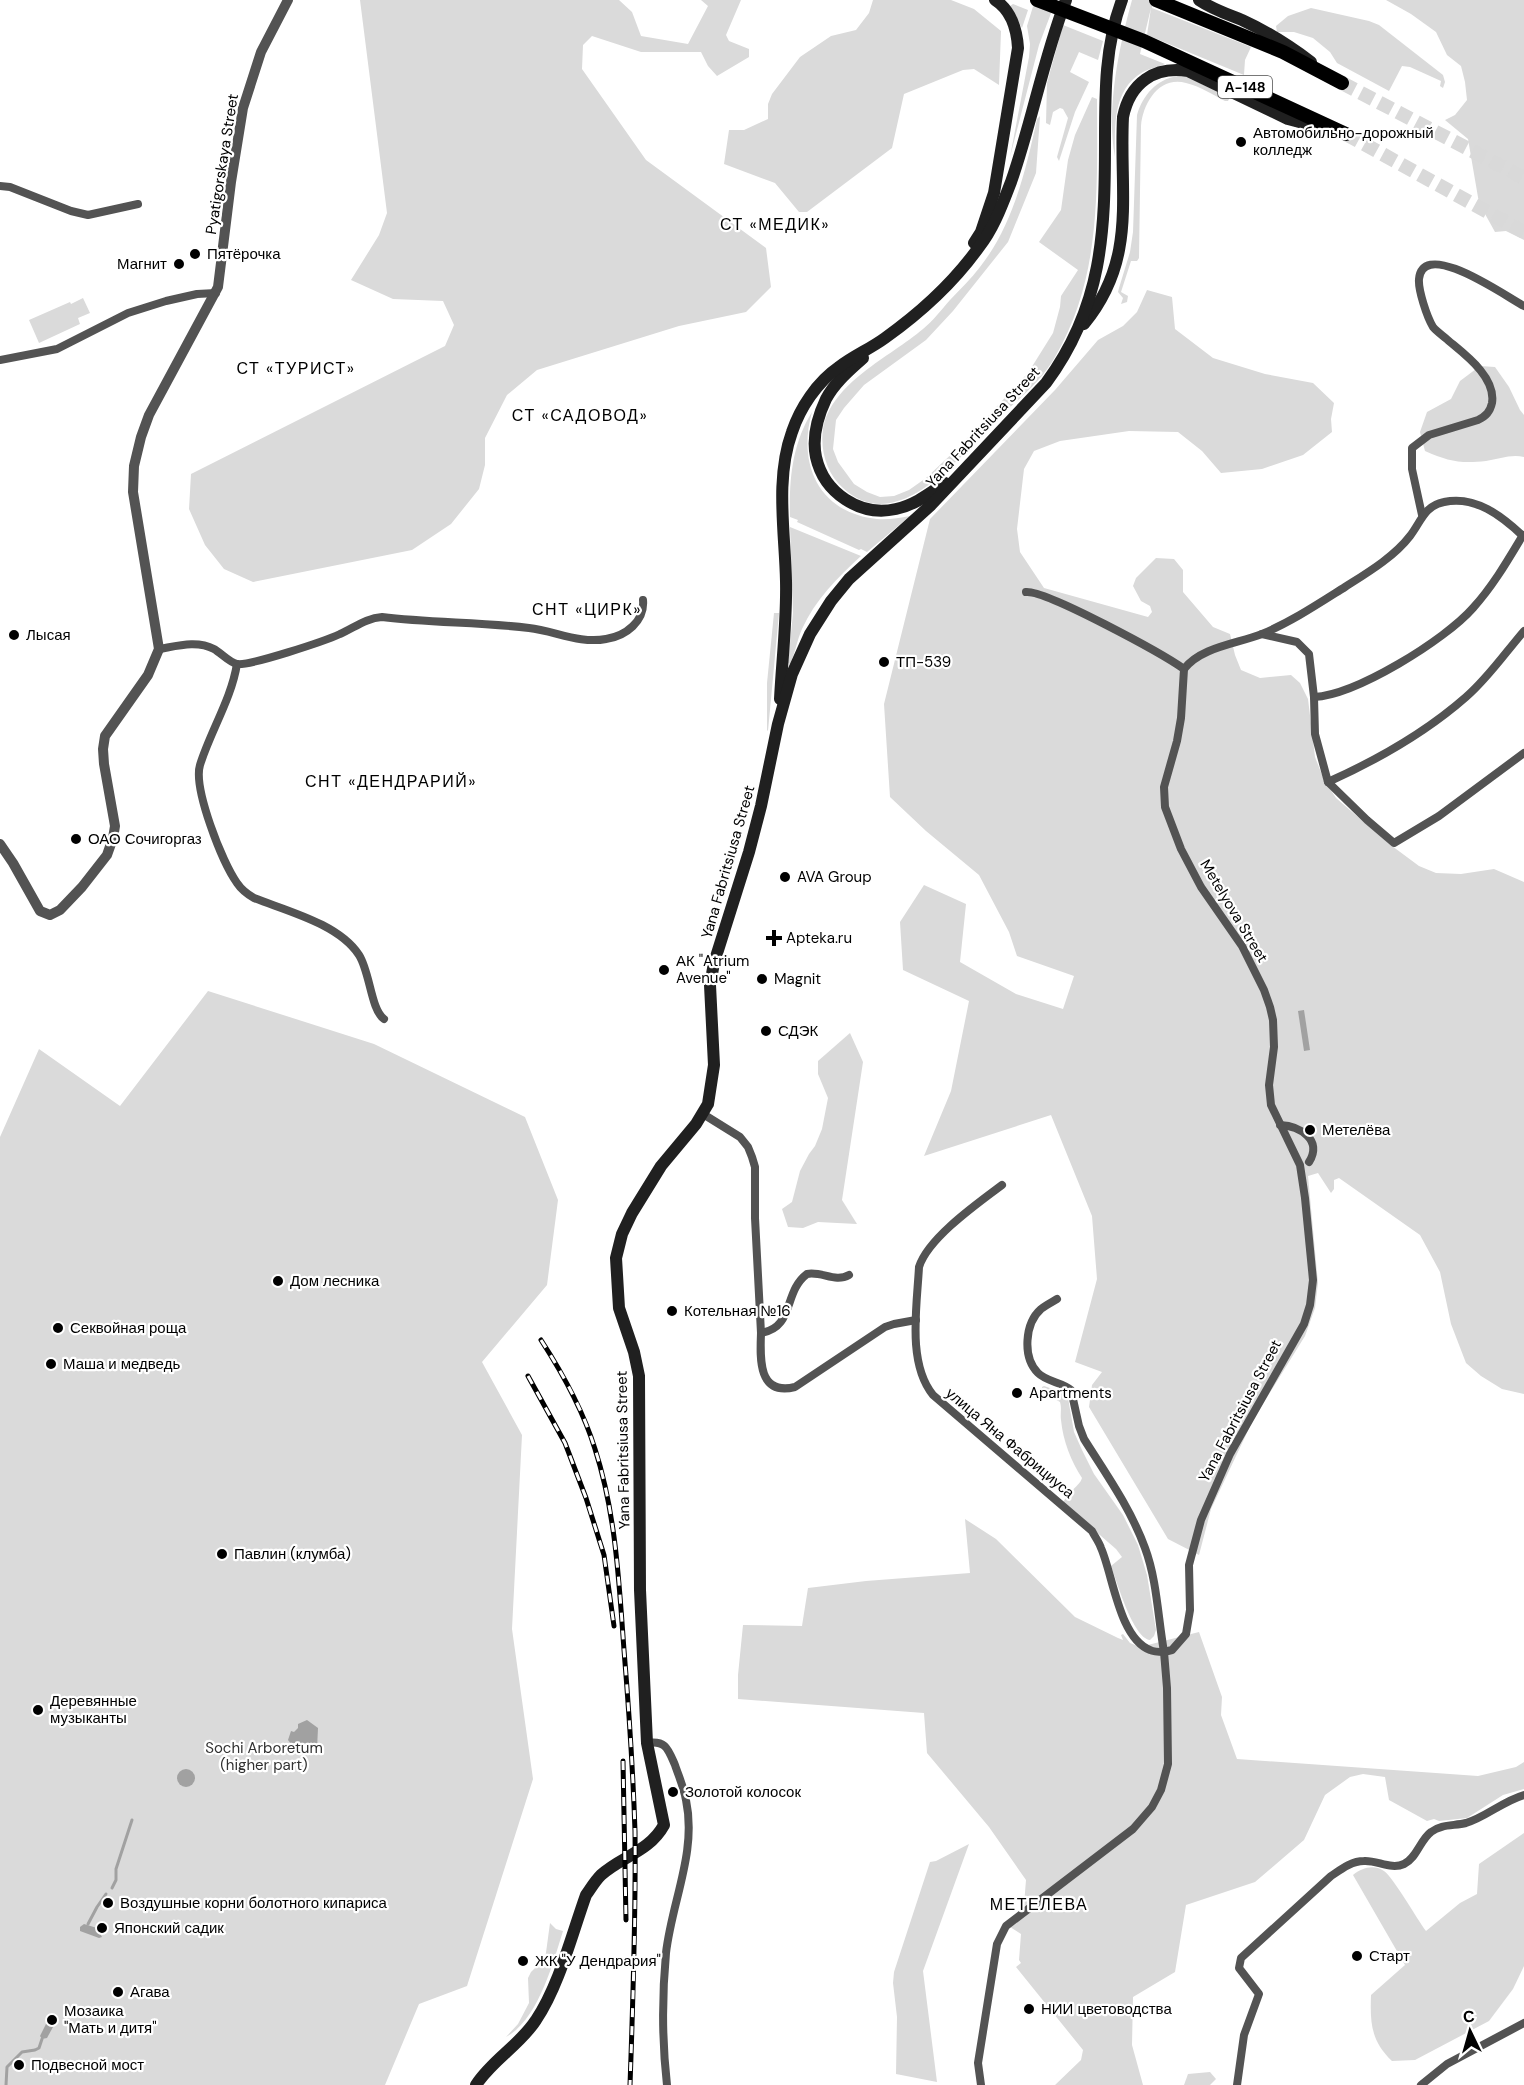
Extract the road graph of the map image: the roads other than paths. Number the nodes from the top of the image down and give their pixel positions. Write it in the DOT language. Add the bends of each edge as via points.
graph roads {
  1 [pos="288,0"];
  2 [pos="995,0"];
  3 [pos="1038,0"];
  4 [pos="1066,0"];
  5 [pos="1122,0"];
  6 [pos="1156,0"];
  7 [pos="1198,0"];
  8 [pos="1342,83"];
  9 [pos="1346,134"];
  10 [pos="0,186"];
  11 [pos="138,204"];
  12 [pos="953,278"];
  13 [pos="216,293"];
  14 [pos="1524,306"];
  15 [pos="1076,334"];
  16 [pos="885,339"];
  17 [pos="0,360"];
  18 [pos="964,471"];
  19 [pos="1422,515"];
  20 [pos="1524,536"];
  21 [pos="1026,592"];
  22 [pos="643,600"];
  23 [pos="1524,631"];
  24 [pos="1262,634"];
  25 [pos="159,649"];
  26 [pos="237,664"];
  27 [pos="1184,669"];
  28 [pos="1314,697"];
  29 [pos="778,724"];
  30 [pos="1524,753"];
  31 [pos="1328,782"];
  32 [pos="0,844"];
  33 [pos="384,1019"];
  34 [pos="703,1114"];
  35 [pos="1280,1125"];
  36 [pos="1305,1163"];
  37 [pos="1002,1185"];
  38 [pos="849,1275"];
  39 [pos="1057,1299"];
  40 [pos="916,1320"];
  41 [pos="761,1333"];
  42 [pos="1164,1652"];
  43 [pos="647,1743"];
  44 [pos="1524,1795"];
  45 [pos="1524,2023"];
  46 [pos="476,2085"];
  47 [pos="667,2085"];
  48 [pos="981,2085"];
  49 [pos="1237,2085"];
  50 [pos="1421,2085"];
  1 -- 13 [label="street, Pyatigorskaya Street" via="261,52 243,108"];
  2 -- 12 [label="main road, А-148" via="1014,25 1016,64 994,193 981,232"];
  3 -- 9 [label="main road, А-148" via="1144,41"];
  4 -- 12 [label="main road, Yana Fabritsiusa Street / А-148" via="1000,212 990,233"];
  5 -- 15 [label="main road, Yana Fabritsiusa Street / А-148" via="1106,75 1105,191 1099,267"];
  6 -- 8 [label="main road" via="1283,52"];
  7 -- 8 [label="main road" via="1290,46"];
  9 -- 15 [label="main road, А-148" via="1288,118 1188,71 1164,71 1140,83 1129,97 1123,117 1120,254 1104,297"];
  10 -- 11 [label="street" via="88,215"];
  12 -- 16 [label="main road, Yana Fabritsiusa Street / А-148"];
  13 -- 17 [label="street" via="166,301 128,313 57,349"];
  13 -- 25 [label="street, Pyatigorskaya Street" via="149,415 134,466 134,505"];
  14 -- 19 [label="street" via="1447,265 1428,265 1419,275 1432,325 1488,380 1493,399 1486,416 1429,435 1412,448 1412,469"];
  15 -- 18 [label="main road, Yana Fabritsiusa Street / А-148" via="1046,383"];
  16 -- 18 [label="main road, А-148" via="845,375 826,399 815,443 824,477 851,503 879,510 912,504"];
  16 -- 29 [label="main road, Yana Fabritsiusa Street / А-148" via="836,368 810,397 791,434 782,489 786,605"];
  18 -- 29 [label="main road, Yana Fabritsiusa Street / А-148" via="849,579 831,601 792,674"];
  19 -- 20 [label="street" via="1441,502 1478,503"];
  19 -- 24 [label="street" via="1409,537 1367,573 1306,613"];
  20 -- 28 [label="street" via="1473,608 1440,636 1365,682"];
  21 -- 27 [label="street" via="1078,611"];
  22 -- 26 [label="street" via="642,614 633,627 607,639 592,641 501,625 375,618 298,649"];
  23 -- 31 [label="street" via="1458,704 1421,732"];
  24 -- 27 [label="street" via="1202,654"];
  24 -- 28 [label="street" via="1303,646 1309,654"];
  25 -- 26 [label="street" via="204,645"];
  25 -- 32 [label="street" via="148,675 105,736 104,764 115,826 107,855 82,887 55,913 44,914"];
  26 -- 33 [label="street" via="198,777 222,855 245,892 319,924 350,943 367,971 376,1011"];
  27 -- 35 [label="street, Metelyova Street" via="1177,741 1164,787 1165,807 1201,887 1242,946 1264,990 1273,1020 1271,1105"];
  28 -- 31 [label="street" via="1315,734"];
  29 -- 34 [label="main road, Yana Fabritsiusa Street" via="749,852 714,963 710,985 714,1065"];
  30 -- 31 [label="street" via="1439,816 1394,843"];
  34 -- 41 [label="street" via="740,1137 755,1167"];
  34 -- 43 [label="main road, Yana Fabritsiusa Street" via="661,1166 632,1213 616,1258 619,1308 639,1376 640,1590"];
  35 -- 36 [label="street, Metelyova Street"];
  35 -- 36 [label="street, Yana Fabritsiusa Street" via="1299,1129 1313,1144 1314,1154"];
  36 -- 42 [label="street, Yana Fabritsiusa Street" via="1313,1280 1310,1305 1304,1324 1230,1454 1201,1520 1189,1565 1186,1634 1172,1650"];
  37 -- 40 [label="street, улица Яна Фабрициуса" via="926,1252 919,1267"];
  38 -- 41 [label="street" via="839,1279 807,1274 798,1283 782,1322"];
  39 -- 42 [label="street" via="1033,1319 1029,1356 1042,1376 1071,1390 1084,1439 1134,1521 1146,1550"];
  40 -- 41 [label="street" via="885,1328 795,1387 785,1389 777,1389 765,1378"];
  40 -- 42 [label="street, улица Яна Фабрициуса" via="917,1365 926,1387 1092,1531 1130,1631 1149,1650"];
  42 -- 48 [label="street" via="1168,1764 1161,1790 1133,1829 1005,1926 997,1944 978,2063"];
  43 -- 46 [label="main road, Yana Fabritsiusa Street" via="664,1826 649,1846 594,1883 536,2022"];
  43 -- 47 [label="street" via="662,1743 671,1755 687,1802 687,1858 666,1951 663,2007"];
  44 -- 49 [label="street" via="1467,1822 1434,1830 1404,1864 1365,1860 1344,1867 1241,1958 1239,1968 1259,1994 1244,2035"];
  45 -- 50 [label="street" via="1447,2064"];
}
